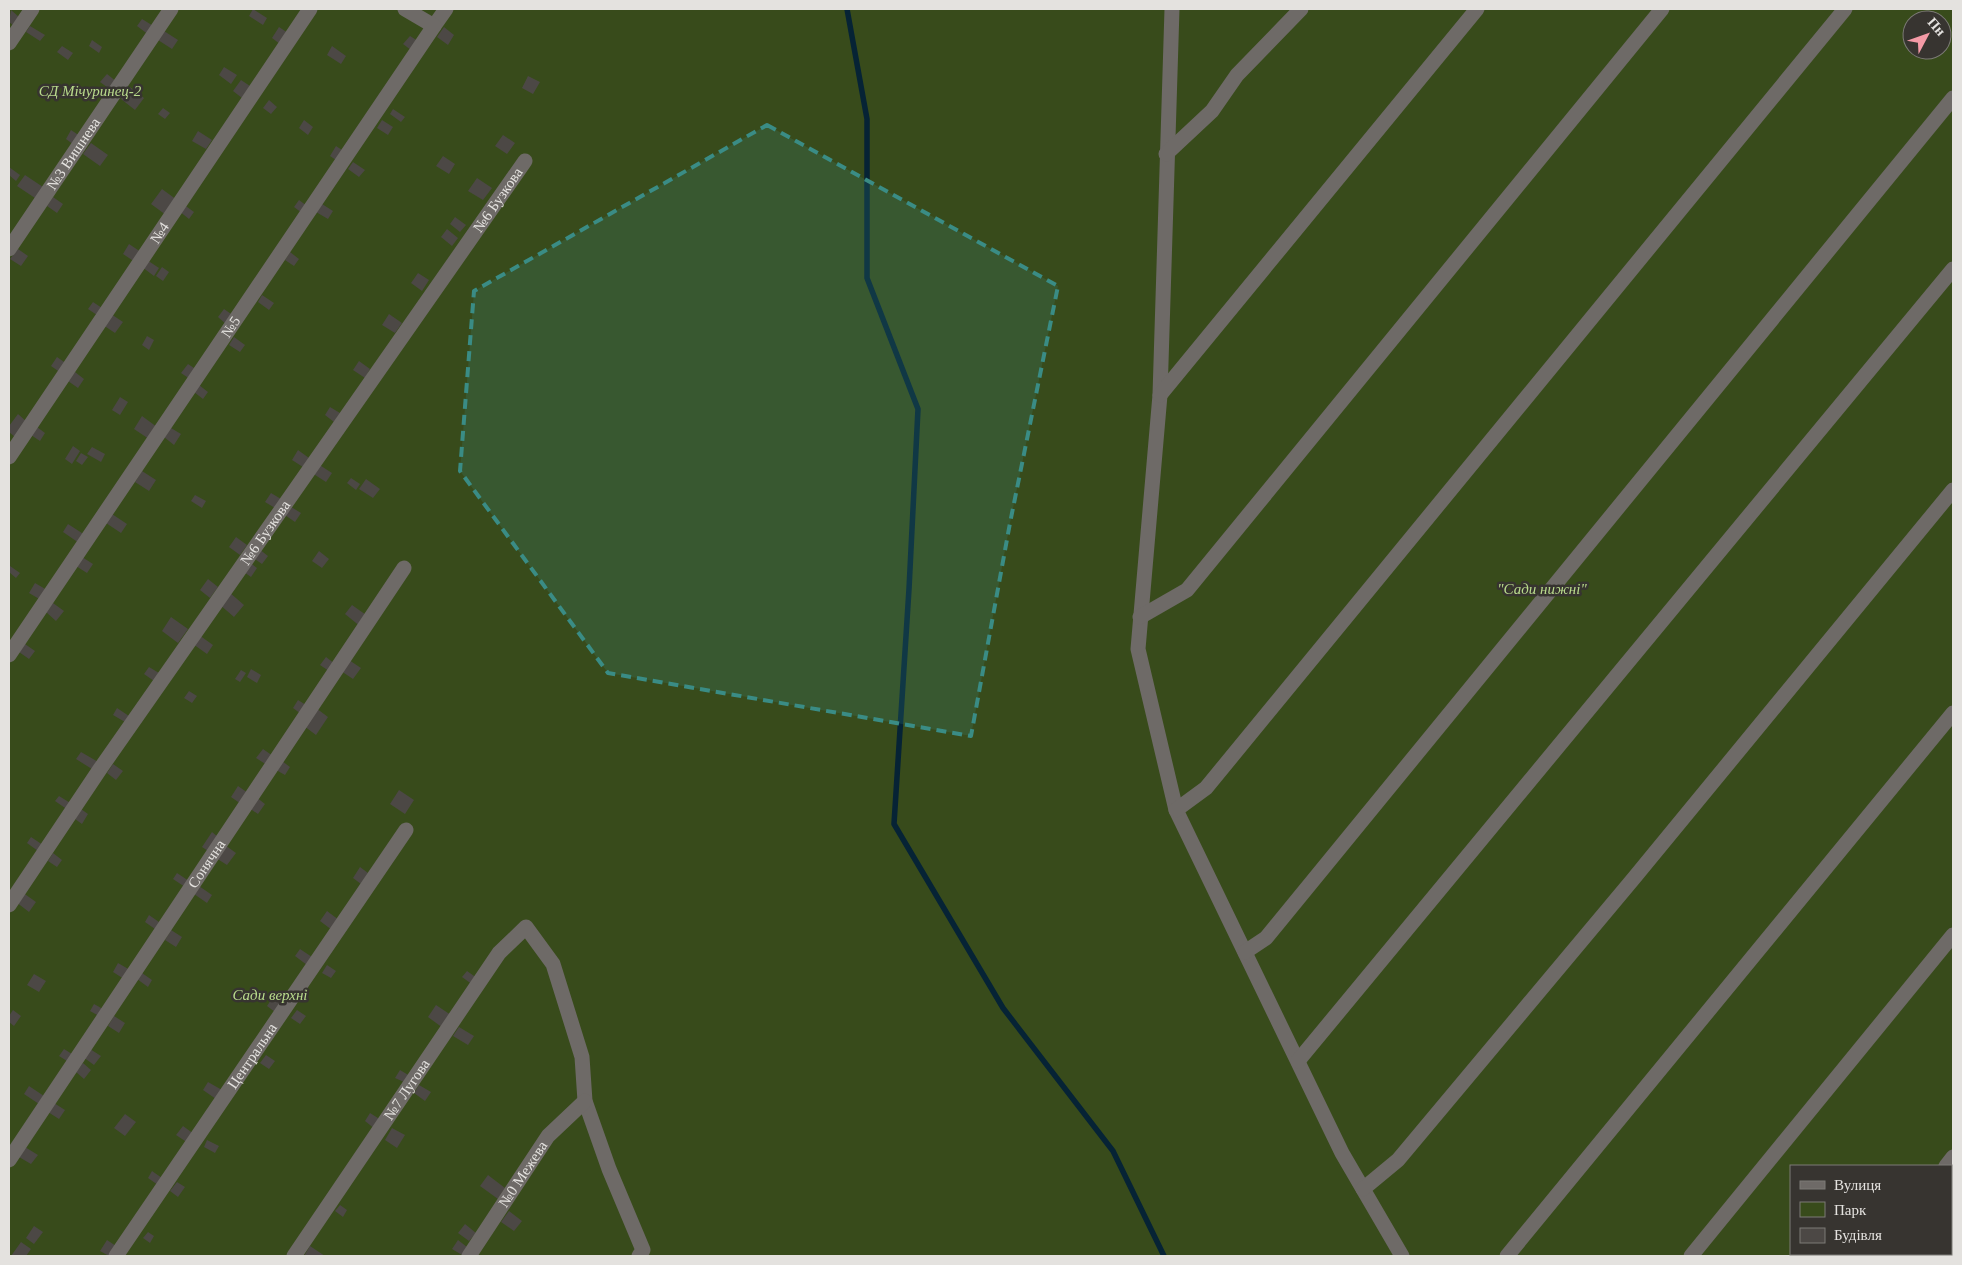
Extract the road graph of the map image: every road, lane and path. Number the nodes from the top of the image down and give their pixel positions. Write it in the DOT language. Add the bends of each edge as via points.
graph roads {
  1 [pos="32,9"];
  2 [pos="171,9"];
  3 [pos="310,9"];
  4 [pos="405,9"];
  5 [pos="446,9"];
  6 [pos="1172,9"];
  7 [pos="1301,9"];
  8 [pos="1478,9"];
  9 [pos="1662,9"];
  10 [pos="1845,9"];
  11 [pos="434,26"];
  12 [pos="9,42"];
  13 [pos="1953,98"];
  14 [pos="1166,154"];
  15 [pos="525,161"];
  16 [pos="9,249"];
  17 [pos="1953,269"];
  18 [pos="1160,396"];
  19 [pos="9,457"];
  20 [pos="1953,490"];
  21 [pos="404,568"];
  22 [pos="1140,617"];
  23 [pos="9,655"];
  24 [pos="1953,713"];
  25 [pos="1176,810"];
  26 [pos="406,830"];
  27 [pos="9,905"];
  28 [pos="1953,935"];
  29 [pos="1245,952"];
  30 [pos="1298,1061"];
  31 [pos="586,1101"];
  32 [pos="9,1160"];
  33 [pos="1363,1189"];
  34 [pos="641,1253"];
  35 [pos="116,1256"];
  36 [pos="294,1256"];
  37 [pos="469,1256"];
  38 [pos="1402,1256"];
  39 [pos="1507,1256"];
  40 [pos="1691,1256"];
  1 -- 12 [label="lane"];
  2 -- 16 [label="lane, №3 Вишнева"];
  3 -- 19 [label="lane, №4"];
  4 -- 11 [label="lane"];
  5 -- 11 [label="lane, №5"];
  6 -- 14 [label="lane"];
  7 -- 14 [label="lane" via="1237,75 1212,112"];
  8 -- 18 [label="lane"];
  9 -- 22 [label="lane" via="1187,590"];
  10 -- 25 [label="lane" via="1206,788"];
  11 -- 23 [label="lane, №5"];
  13 -- 29 [label="lane" via="1266,938"];
  14 -- 18 [label="lane"];
  15 -- 27 [label="lane, №6 Бузкова" via="112,752"];
  17 -- 30 [label="lane"];
  18 -- 22 [label="lane"];
  20 -- 33 [label="lane" via="1398,1160"];
  21 -- 32 [label="lane, Сонячна"];
  22 -- 25 [label="lane" via="1138,648"];
  24 -- 39 [label="lane"];
  25 -- 29 [label="lane"];
  26 -- 35 [label="lane, Центральна"];
  28 -- 40 [label="lane"];
  29 -- 30 [label="lane"];
  30 -- 33 [label="lane"];
  31 -- 34 [label="lane"];
  31 -- 36 [label="lane, №7 Лугова" via="582,1057 553,964 526,927 499,953"];
  31 -- 37 [label="lane, №0 Межева" via="548,1136"];
  33 -- 38 [label="lane"];
}
